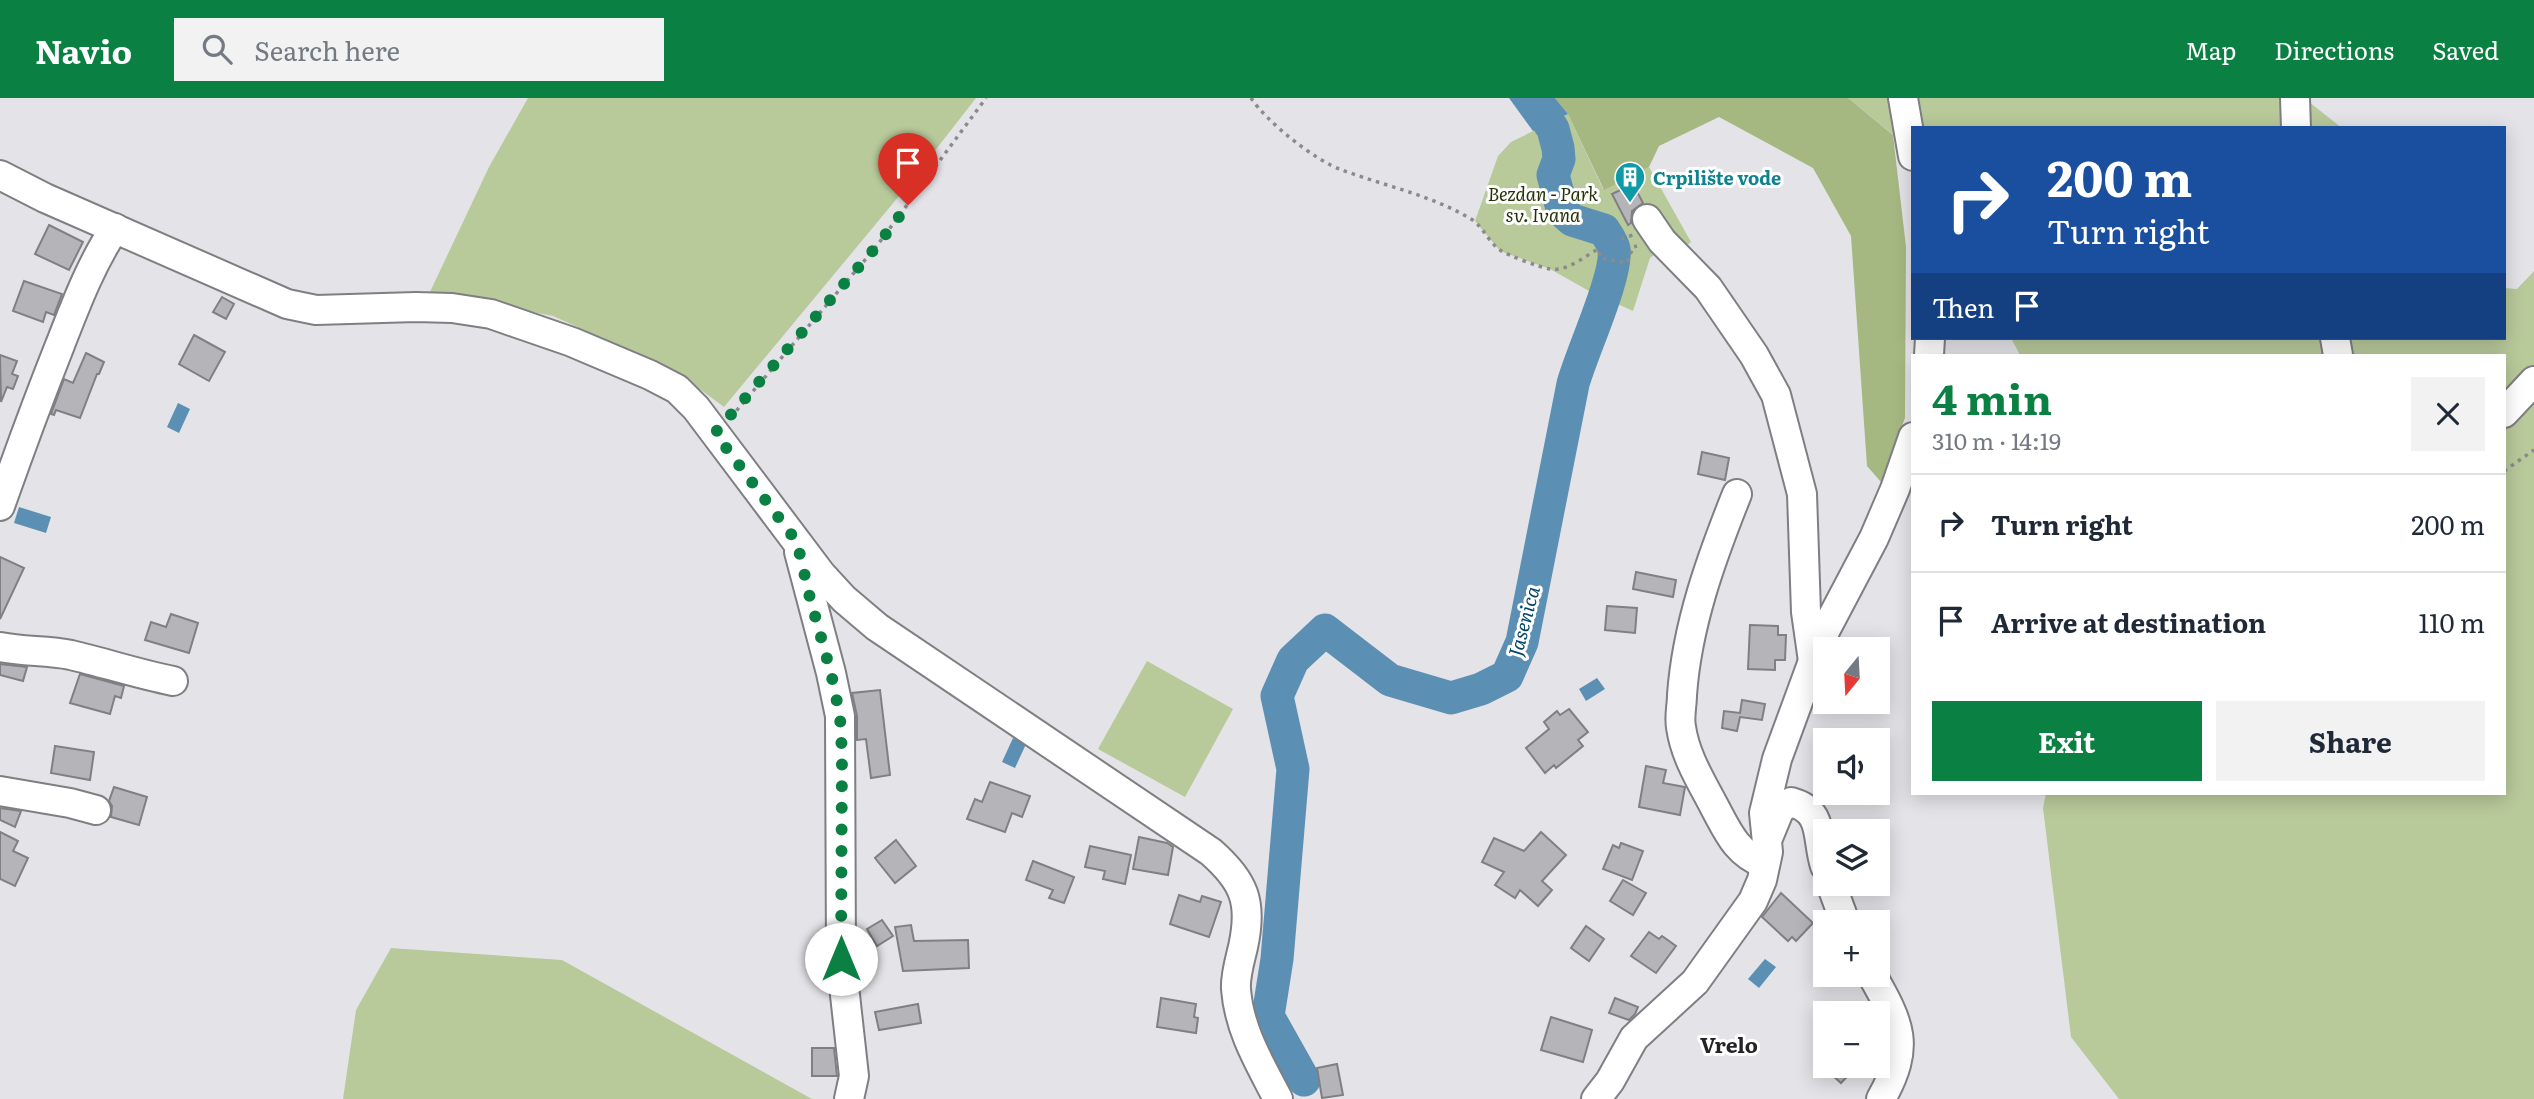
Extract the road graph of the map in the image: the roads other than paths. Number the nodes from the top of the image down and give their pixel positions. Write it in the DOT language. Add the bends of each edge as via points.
graph roads {
  1 [pos="1903,98"];
  2 [pos="2295,98"];
  3 [pos="2296,126"];
  4 [pos="1911,144"];
  5 [pos="0,175"];
  6 [pos="1647,219"];
  7 [pos="115,228"];
  8 [pos="2534,381"];
  9 [pos="2506,411"];
  10 [pos="1911,444"];
  11 [pos="1737,494"];
  12 [pos="0,506"];
  13 [pos="797,542"];
  14 [pos="0,647"];
  15 [pos="1812,661"];
  16 [pos="173,681"];
  17 [pos="0,791"];
  18 [pos="96,810"];
  19 [pos="1815,819"];
  20 [pos="1767,852"];
  21 [pos="1879,987"];
  22 [pos="849,1099"];
  23 [pos="1278,1099"];
  24 [pos="1596,1099"];
  25 [pos="1881,1099"];
  1 -- 4 [label="street"];
  2 -- 3 [label="street"];
  5 -- 7 [label="street"];
  6 -- 15 [label="street" via="1708,288 1776,395 1802,494"];
  7 -- 12 [label="street" via="88,275"];
  7 -- 13 [label="street" via="286,304 316,310 452,308 492,314 572,342 677,389"];
  8 -- 9 [label="street"];
  10 -- 15 [label="street" via="1879,526"];
  11 -- 20 [label="street" via="1710,566 1684,667 1680,726 1692,764 1728,832 1748,858"];
  13 -- 22 [label="street" via="840,716 841,959 854,1076"];
  13 -- 23 [label="street" via="844,599 877,627 1230,869 1247,905 1236,986 1239,1010 1246,1036"];
  14 -- 16 [label="street" via="71,655"];
  15 -- 20 [label="street" via="1767,799"];
  17 -- 18 [label="street"];
  19 -- 20 [label="street" via="1803,805 1791,802 1780,809"];
  20 -- 24 [label="street" via="1754,901 1730,936 1695,982 1634,1038"];
  21 -- 25 [label="street" via="1894,1013 1899,1048"];
}
